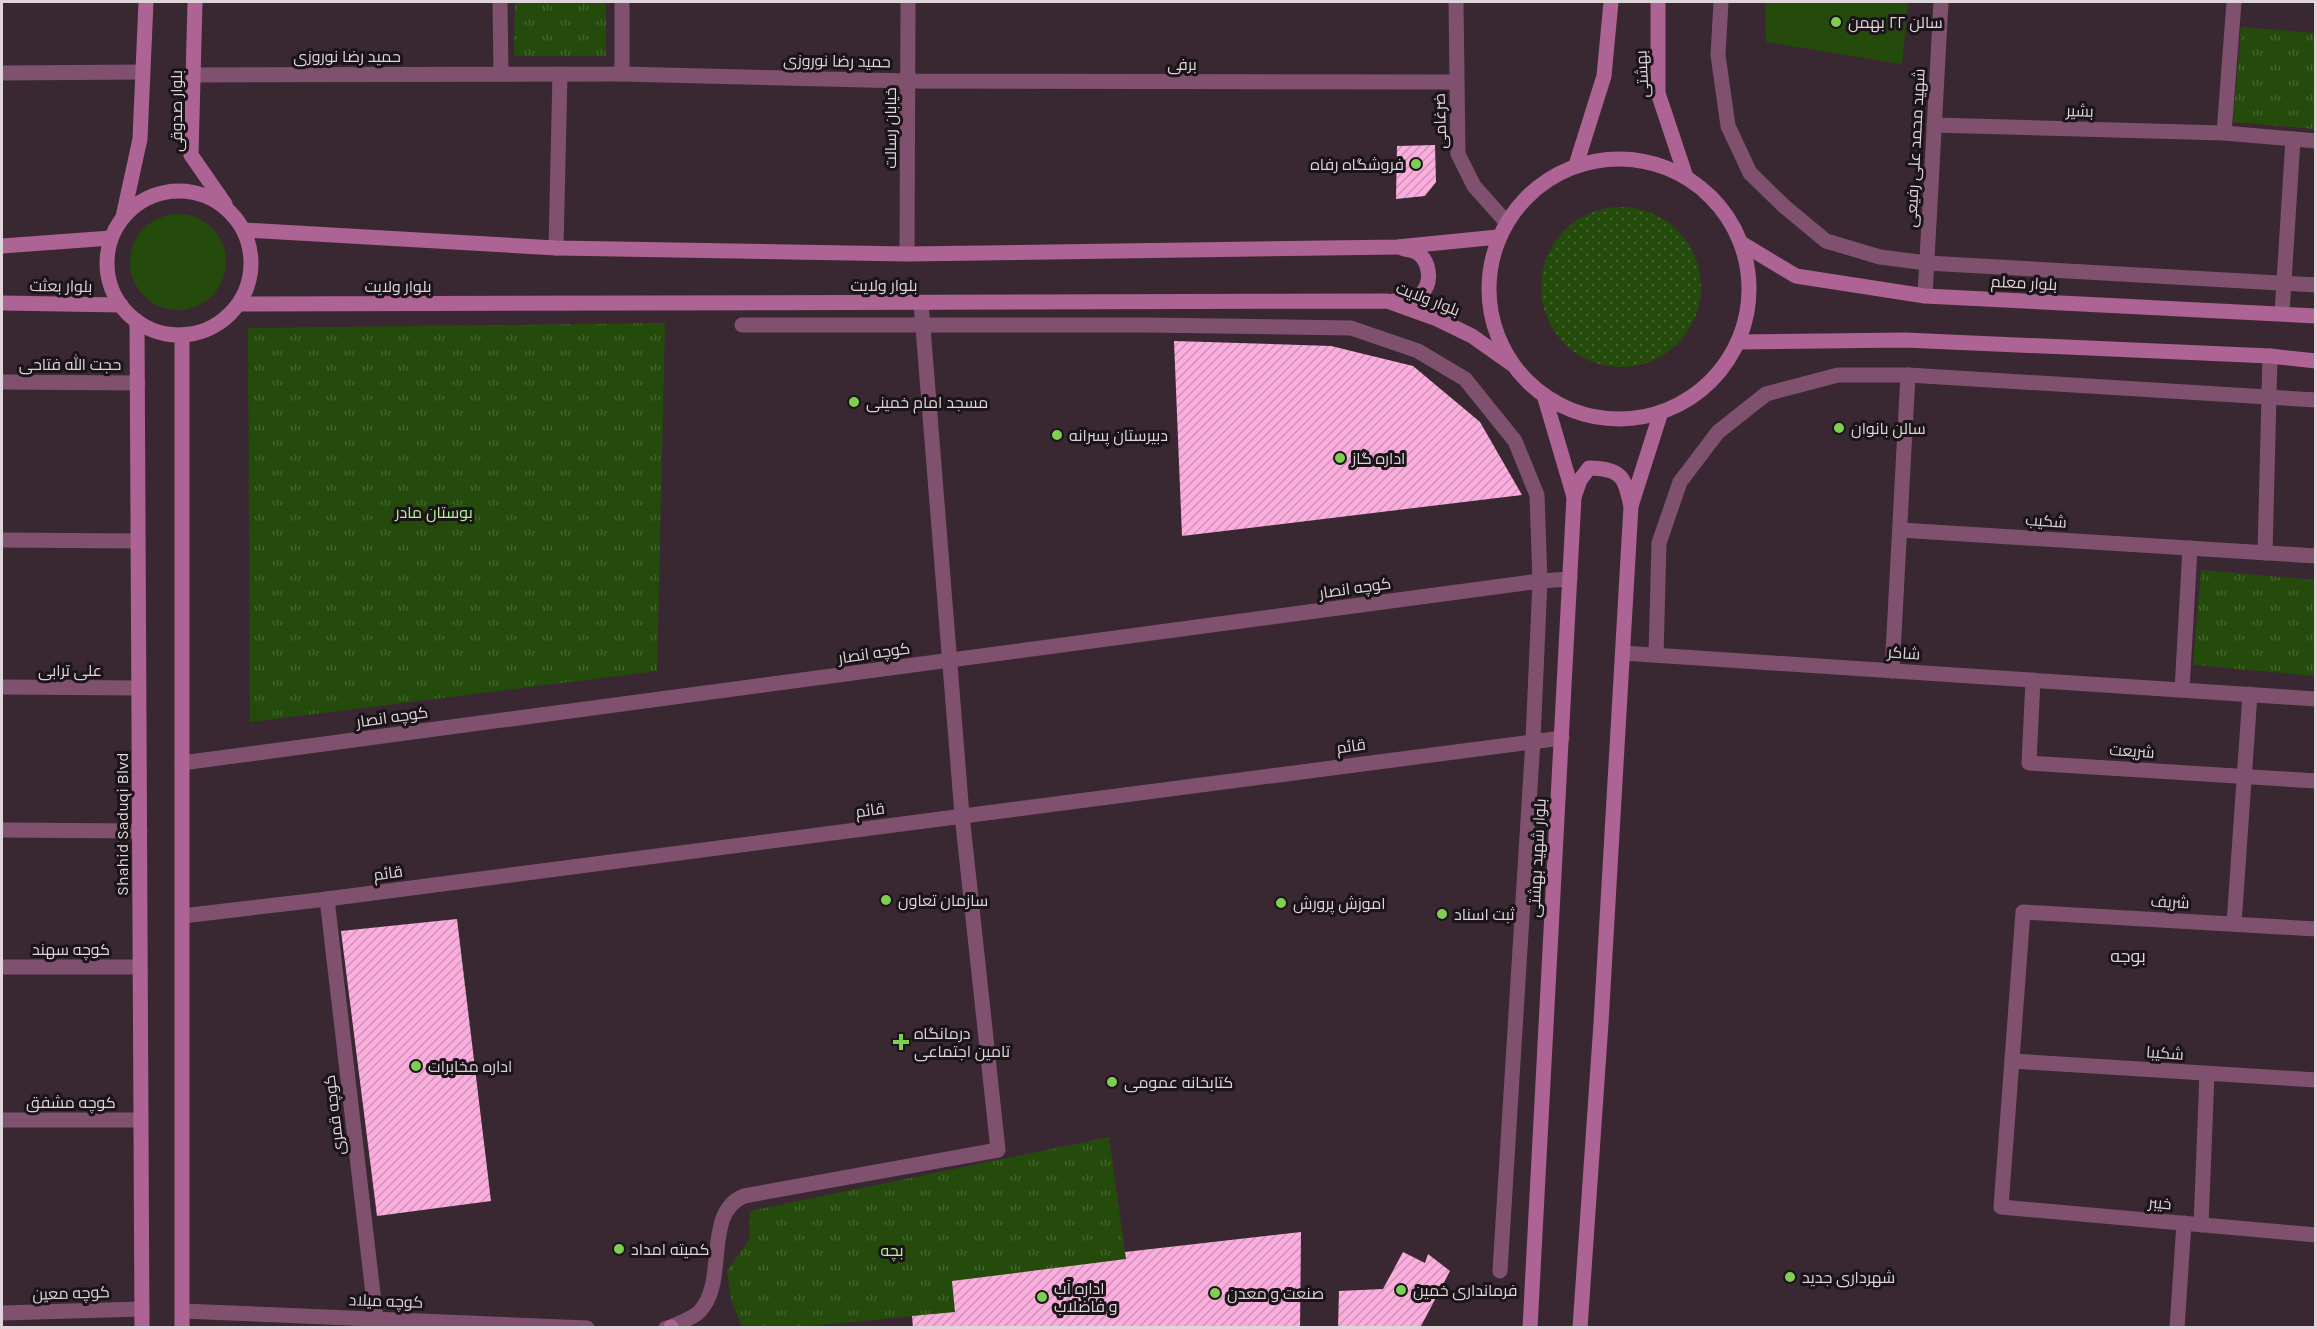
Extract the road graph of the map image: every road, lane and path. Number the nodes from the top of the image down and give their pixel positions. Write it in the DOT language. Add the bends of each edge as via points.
graph roads {
  1 [pos="146,2"];
  2 [pos="195,2"];
  3 [pos="500,2"];
  4 [pos="622,2"];
  5 [pos="908,2"];
  6 [pos="1456,2"];
  7 [pos="1611,2"];
  8 [pos="1658,2"];
  9 [pos="1721,2"];
  10 [pos="1941,2"];
  11 [pos="2234,2"];
  12 [pos="143,72"];
  13 [pos="2,73"];
  14 [pos="501,74"];
  15 [pos="560,74"];
  16 [pos="622,74"];
  17 [pos="194,75"];
  18 [pos="908,81"];
  19 [pos="1456,82"];
  20 [pos="1935,125"];
  21 [pos="2224,133"];
  22 [pos="2293,139"];
  23 [pos="2316,141"];
  24 [pos="1576,165"];
  25 [pos="1686,177"];
  26 [pos="229,210"];
  27 [pos="123,217"];
  28 [pos="1507,223"];
  29 [pos="244,230"];
  30 [pos="1498,237"];
  31 [pos="111,238"];
  32 [pos="1741,243"];
  33 [pos="2,246"];
  34 [pos="1397,247"];
  35 [pos="556,248"];
  36 [pos="907,254"];
  37 [pos="1927,263"];
  38 [pos="2284,283"];
  39 [pos="2316,285"];
  40 [pos="1925,296"];
  41 [pos="1387,301"];
  42 [pos="2,303"];
  43 [pos="921,303"];
  44 [pos="240,304"];
  45 [pos="121,305"];
  46 [pos="2282,313"];
  47 [pos="2316,316"];
  48 [pos="137,321"];
  49 [pos="742,325"];
  50 [pos="922,325"];
  51 [pos="182,335"];
  52 [pos="1738,342"];
  53 [pos="2270,356"];
  54 [pos="2316,361"];
  55 [pos="1513,365"];
  56 [pos="1908,375"];
  57 [pos="2,382"];
  58 [pos="138,382"];
  59 [pos="1544,395"];
  60 [pos="2269,397"];
  61 [pos="2316,400"];
  62 [pos="1661,412"];
  63 [pos="1574,497"];
  64 [pos="1631,506"];
  65 [pos="1900,530"];
  66 [pos="2,540"];
  67 [pos="138,541"];
  68 [pos="2190,548"];
  69 [pos="2265,553"];
  70 [pos="2316,556"];
  71 [pos="1570,579"];
  72 [pos="1540,581"];
  73 [pos="1623,653"];
  74 [pos="1656,655"];
  75 [pos="950,661"];
  76 [pos="1892,671"];
  77 [pos="2033,680"];
  78 [pos="2,687"];
  79 [pos="139,688"];
  80 [pos="2182,690"];
  81 [pos="2250,694"];
  82 [pos="2316,699"];
  83 [pos="1562,738"];
  84 [pos="1533,740"];
  85 [pos="182,763"];
  86 [pos="2244,776"];
  87 [pos="2316,781"];
  88 [pos="962,816"];
  89 [pos="2,830"];
  90 [pos="140,831"];
  91 [pos="327,899"];
  92 [pos="182,916"];
  93 [pos="2234,924"];
  94 [pos="2316,928"];
  95 [pos="2,967"];
  96 [pos="141,967"];
  97 [pos="2012,1061"];
  98 [pos="2207,1074"];
  99 [pos="2316,1080"];
  100 [pos="2,1120"];
  101 [pos="141,1120"];
  102 [pos="2184,1223"];
  103 [pos="2201,1225"];
  104 [pos="2316,1235"];
  105 [pos="1500,1271"];
  106 [pos="142,1309"];
  107 [pos="182,1311"];
  108 [pos="2,1313"];
  109 [pos="376,1323"];
  110 [pos="671,1327"];
  111 [pos="142,1328"];
  112 [pos="182,1328"];
  113 [pos="587,1328"];
  114 [pos="666,1328"];
  115 [pos="1530,1328"];
  116 [pos="1580,1328"];
  117 [pos="2177,1328"];
  1 -- 12 [label="main road, بلوار صدوقی"];
  2 -- 17 [label="main road, بلوار صدوقی"];
  3 -- 14 [label="street"];
  4 -- 16 [label="street"];
  5 -- 18 [label="street, خیابان رسالت"];
  6 -- 19 [label="street, ضرغامی"];
  7 -- 24 [label="main road, بهشتی" via="1604,76"];
  8 -- 25 [label="main road, بهشتی" via="1658,93"];
  9 -- 37 [label="street" via="1718,55 1728,126 1750,173 1826,241 1880,257"];
  10 -- 20 [label="street, شهید محمد علی رفیعی"];
  11 -- 21 [label="street"];
  12 -- 13 [label="street"];
  12 -- 27 [label="main road, بلوار صدوقی" via="140,139"];
  14 -- 15 [label="street, حمید رضا نوروزی"];
  14 -- 17 [label="street, حمید رضا نوروزی"];
  15 -- 16 [label="street, حمید رضا نوروزی"];
  15 -- 35 [label="street"];
  16 -- 18 [label="street, حمید رضا نوروزی"];
  17 -- 26 [label="main road, بلوار صدوقی" via="191,155"];
  18 -- 19 [label="street, برفی"];
  18 -- 36 [label="street, خیابان رسالت"];
  19 -- 28 [label="street, ضرغامی" via="1458,154 1474,186"];
  20 -- 21 [label="street, بشیر"];
  20 -- 37 [label="street, شهید محمد علی رفیعی"];
  21 -- 22 [label="street, بشیر"];
  22 -- 23 [label="street, بشیر"];
  22 -- 38 [label="street"];
  24 -- 25 [label="main road" via="1632,159 1660,165"];
  24 -- 28 [label="main road" via="1547,179 1523,200"];
  25 -- 32 [label="main road" via="1728,217"];
  26 -- 27 [label="main road" via="209,197 186,191 162,192 140,201"];
  26 -- 29 [label="main road"];
  27 -- 31 [label="main road"];
  28 -- 30 [label="main road"];
  29 -- 35 [label="main road, بلوار ولایت"];
  29 -- 44 [label="main road" via="251,253 250,277"];
  30 -- 34 [label="main road, بلوار ولایت"];
  30 -- 55 [label="main road" via="1488,280 1493,325"];
  31 -- 33 [label="main road"];
  31 -- 45 [label="main road" via="107,261 110,284"];
  32 -- 40 [label="main road, بلوار معلم" via="1796,276"];
  32 -- 52 [label="main road" via="1749,293"];
  34 -- 36 [label="main road, بلوار ولایت"];
  34 -- 41 [label="main road" via="1417,253 1427,264 1429,281 1421,295 1406,301"];
  35 -- 36 [label="main road, بلوار ولایت"];
  37 -- 38 [label="street"];
  37 -- 40 [label="street, شهید محمد علی رفیعی"];
  38 -- 39 [label="street"];
  38 -- 46 [label="street"];
  40 -- 46 [label="main road, بلوار معلم"];
  41 -- 43 [label="main road, بلوار ولایت"];
  41 -- 55 [label="main road, بلوار ولایت" via="1472,336"];
  42 -- 45 [label="main road, بلوار بعثت"];
  43 -- 44 [label="main road, بلوار ولایت"];
  43 -- 50 [label="street"];
  44 -- 51 [label="main road" via="205,330"];
  45 -- 48 [label="main road"];
  46 -- 47 [label="main road, بلوار معلم"];
  48 -- 51 [label="main road" via="159,332"];
  48 -- 58 [label="main road, Shahid Saduqi Blvd"];
  49 -- 50 [label="street"];
  50 -- 72 [label="street" via="1351,328 1418,351 1465,379 1515,441 1537,495"];
  50 -- 75 [label="street"];
  51 -- 85 [label="main road"];
  52 -- 53 [label="main road" via="1905,339"];
  52 -- 62 [label="main road" via="1719,372 1693,396"];
  53 -- 54 [label="main road"];
  53 -- 60 [label="street"];
  55 -- 59 [label="main road"];
  56 -- 60 [label="street"];
  56 -- 65 [label="street"];
  56 -- 74 [label="street" via="1838,375 1766,394 1718,432 1680,482 1659,543"];
  57 -- 58 [label="street, حجت الله فتاحی"];
  58 -- 67 [label="main road, Shahid Saduqi Blvd"];
  59 -- 62 [label="main road" via="1569,409 1597,417 1626,419"];
  59 -- 63 [label="main road, بلوار شهید بهشتی"];
  60 -- 61 [label="street"];
  60 -- 69 [label="street"];
  62 -- 64 [label="main road"];
  63 -- 64 [label="main road" via="1589,468 1609,468 1625,482"];
  63 -- 71 [label="main road, بلوار شهید بهشتی"];
  64 -- 73 [label="main road"];
  65 -- 68 [label="street, شکیب"];
  65 -- 76 [label="street"];
  66 -- 67 [label="street"];
  67 -- 79 [label="main road, Shahid Saduqi Blvd"];
  68 -- 69 [label="street, شکیب"];
  68 -- 80 [label="street"];
  69 -- 70 [label="street, شکیب"];
  71 -- 72 [label="street, کوچه انصار"];
  71 -- 83 [label="main road, بلوار شهید بهشتی"];
  72 -- 75 [label="street, کوچه انصار"];
  72 -- 84 [label="street"];
  73 -- 74 [label="street, شاکر"];
  73 -- 116 [label="main road"];
  74 -- 76 [label="street, شاکر"];
  75 -- 85 [label="street, کوچه انصار"];
  75 -- 88 [label="street"];
  76 -- 77 [label="street, شاکر"];
  77 -- 80 [label="street, شاکر"];
  77 -- 86 [label="street, شریعت" via="2029,763"];
  78 -- 79 [label="street, علی ترابی"];
  79 -- 90 [label="main road, Shahid Saduqi Blvd"];
  80 -- 81 [label="street, شاکر"];
  81 -- 82 [label="street, شاکر"];
  81 -- 86 [label="street"];
  83 -- 84 [label="street, قائم"];
  83 -- 115 [label="main road, بلوار شهید بهشتی"];
  84 -- 88 [label="street, قائم"];
  84 -- 105 [label="street"];
  85 -- 92 [label="main road"];
  86 -- 87 [label="street, شریعت"];
  86 -- 93 [label="street"];
  88 -- 91 [label="street, قائم"];
  88 -- 110 [label="street" via="998,1150 733,1200 724,1212 710,1295 699,1312"];
  89 -- 90 [label="street"];
  90 -- 96 [label="main road, Shahid Saduqi Blvd"];
  91 -- 92 [label="street, قائم"];
  91 -- 109 [label="street, کوچه قمری"];
  92 -- 107 [label="main road"];
  93 -- 94 [label="street, شریف"];
  93 -- 97 [label="street, شریف" via="2023,912"];
  95 -- 96 [label="street, کوچه سهند"];
  96 -- 101 [label="main road, Shahid Saduqi Blvd"];
  97 -- 98 [label="street, شکیبا"];
  97 -- 102 [label="street, خیبر" via="2001,1207"];
  98 -- 99 [label="street, شکیبا"];
  98 -- 103 [label="street"];
  100 -- 101 [label="street, کوچه مشفق"];
  101 -- 106 [label="main road, Shahid Saduqi Blvd"];
  102 -- 103 [label="street, خیبر"];
  102 -- 117 [label="street"];
  103 -- 104 [label="street, خیبر"];
  106 -- 108 [label="street, کوچه معین"];
  106 -- 111 [label="main road, Shahid Saduqi Blvd"];
  107 -- 109 [label="street, کوچه میلاد"];
  107 -- 112 [label="main road"];
  109 -- 113 [label="street, کوچه میلاد"];
  110 -- 114 [label="street"];
}
